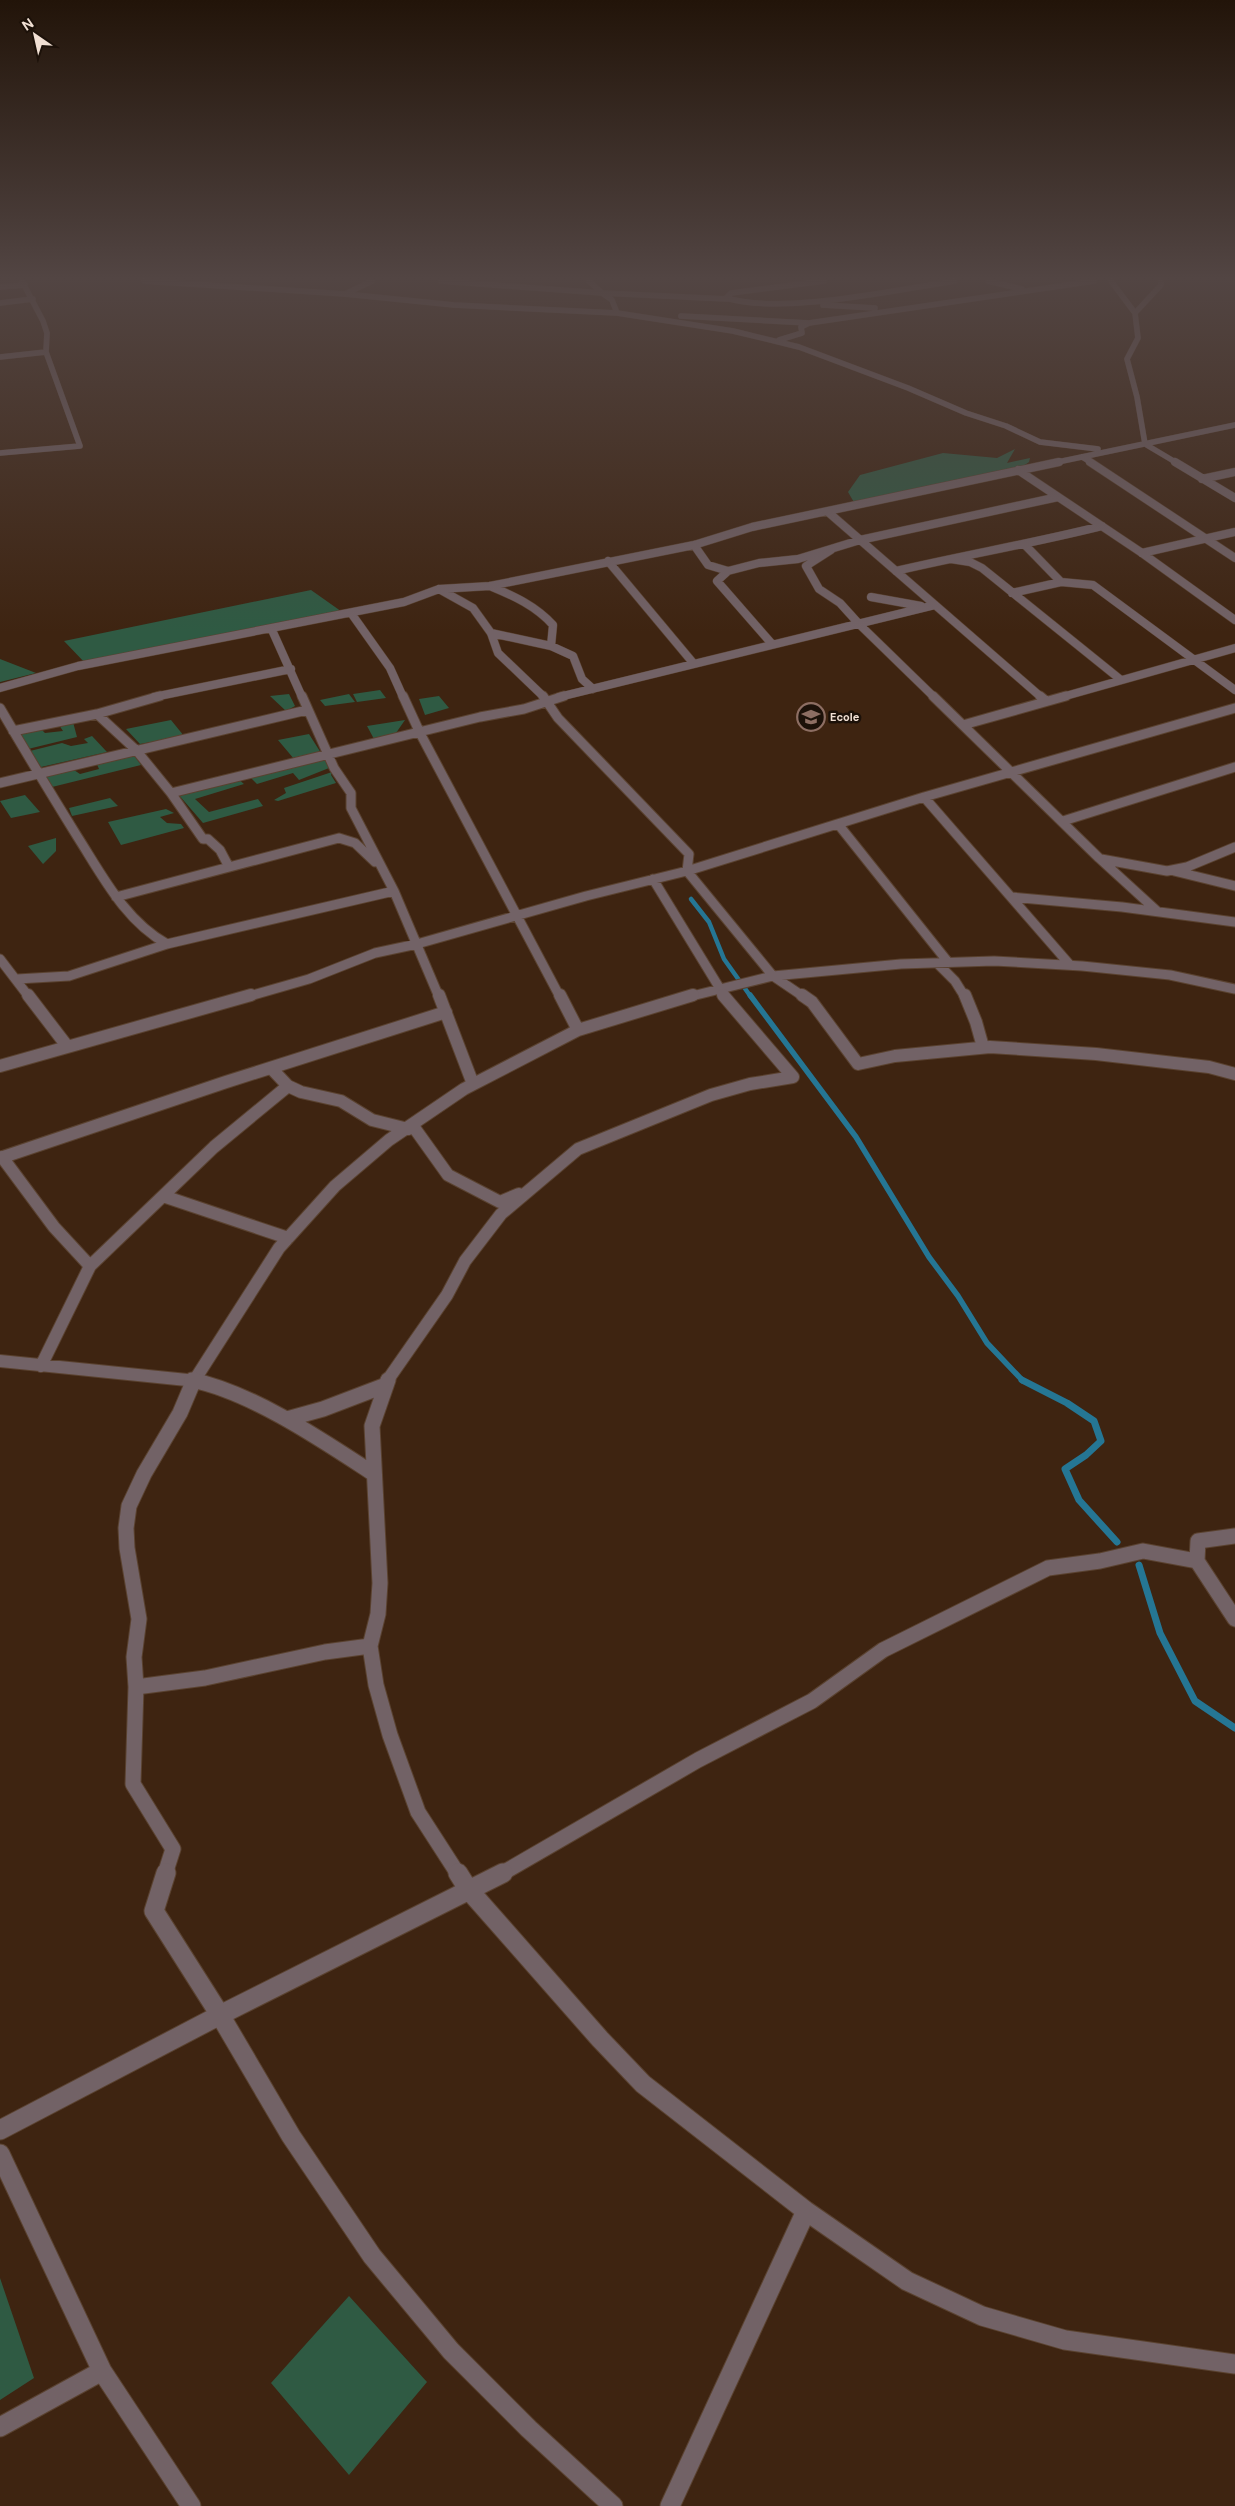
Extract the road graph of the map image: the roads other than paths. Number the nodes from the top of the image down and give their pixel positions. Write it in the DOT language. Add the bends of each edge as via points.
graph roads {
  1 [pos="63,398"];
  2 [pos="931,398"];
  3 [pos="1137,398"];
  4 [pos="1235,420"];
  5 [pos="1235,425"];
  6 [pos="1190,434"];
  7 [pos="1145,444"];
  8 [pos="1119,449"];
  9 [pos="0,453"];
  10 [pos="1082,457"];
  11 [pos="1018,470"];
  12 [pos="1235,472"];
  13 [pos="1202,479"];
  14 [pos="1233,496"];
  15 [pos="1058,497"];
  16 [pos="828,512"];
  17 [pos="1102,526"];
  18 [pos="1235,532"];
  19 [pos="1205,539"];
  20 [pos="860,540"];
  21 [pos="1025,545"];
  22 [pos="694,546"];
  23 [pos="831,550"];
  24 [pos="1142,553"];
  25 [pos="1235,558"];
  26 [pos="951,559"];
  27 [pos="608,561"];
  28 [pos="896,571"];
  29 [pos="728,572"];
  30 [pos="1061,582"];
  31 [pos="490,586"];
  32 [pos="439,589"];
  33 [pos="1012,593"];
  34 [pos="871,597"];
  35 [pos="917,598"];
  36 [pos="908,604"];
  37 [pos="935,605"];
  38 [pos="926,608"];
  39 [pos="351,613"];
  40 [pos="892,616"];
  41 [pos="1235,620"];
  42 [pos="858,624"];
  43 [pos="272,630"];
  44 [pos="491,634"];
  45 [pos="772,644"];
  46 [pos="551,646"];
  47 [pos="1235,648"];
  48 [pos="1195,660"];
  49 [pos="694,664"];
  50 [pos="290,669"];
  51 [pos="1121,680"];
  52 [pos="0,688"];
  53 [pos="593,689"];
  54 [pos="1235,690"];
  55 [pos="547,700"];
  56 [pos="1046,701"];
  57 [pos="0,708"];
  58 [pos="1235,708"];
  59 [pos="307,710"];
  60 [pos="97,714"];
  61 [pos="963,725"];
  62 [pos="13,731"];
  63 [pos="420,733"];
  64 [pos="136,750"];
  65 [pos="329,754"];
  66 [pos="1235,767"];
  67 [pos="1011,771"];
  68 [pos="38,774"];
  69 [pos="0,782"];
  70 [pos="171,793"];
  71 [pos="924,796"];
  72 [pos="1064,822"];
  73 [pos="838,824"];
  74 [pos="1235,847"];
  75 [pos="1099,858"];
  76 [pos="229,867"];
  77 [pos="382,868"];
  78 [pos="687,871"];
  79 [pos="1172,871"];
  80 [pos="653,879"];
  81 [pos="1235,886"];
  82 [pos="394,891"];
  83 [pos="116,897"];
  84 [pos="1011,897"];
  85 [pos="1157,911"];
  86 [pos="519,916"];
  87 [pos="1235,922"];
  88 [pos="168,944"];
  89 [pos="417,944"];
  90 [pos="0,959"];
  91 [pos="942,963"];
  92 [pos="1070,965"];
  93 [pos="773,976"];
  94 [pos="17,979"];
  95 [pos="718,989"];
  96 [pos="1235,990"];
  97 [pos="446,1012"];
  98 [pos="578,1030"];
  99 [pos="67,1046"];
  100 [pos="983,1047"];
  101 [pos="0,1066"];
  102 [pos="270,1068"];
  103 [pos="1235,1074"];
  104 [pos="473,1084"];
  105 [pos="288,1086"];
  106 [pos="410,1127"];
  107 [pos="1,1157"];
  108 [pos="526,1191"];
  109 [pos="163,1196"];
  110 [pos="288,1238"];
  111 [pos="90,1266"];
  112 [pos="0,1361"];
  113 [pos="41,1366"];
  114 [pos="194,1380"];
  115 [pos="386,1385"];
  116 [pos="287,1419"];
  117 [pos="374,1474"];
  118 [pos="1235,1536"];
  119 [pos="1197,1561"];
  120 [pos="1235,1619"];
  121 [pos="370,1646"];
  122 [pos="136,1687"];
  123 [pos="468,1890"];
  124 [pos="220,2015"];
  125 [pos="0,2130"];
  126 [pos="0,2154"];
  127 [pos="806,2211"];
  128 [pos="1235,2364"];
  129 [pos="102,2371"];
  130 [pos="0,2427"];
  131 [pos="191,2506"];
  132 [pos="613,2506"];
  133 [pos="670,2506"];
  1 -- 9 [label="street" via="80,446"];
  2 -- 8 [label="street" via="1040,442 1076,448"];
  3 -- 7 [label="street"];
  4 -- 6 [label="street"];
  5 -- 6 [label="street"];
  6 -- 7 [label="street"];
  7 -- 8 [label="street"];
  7 -- 13 [label="street"];
  8 -- 10 [label="street"];
  10 -- 11 [label="street"];
  10 -- 19 [label="street"];
  11 -- 15 [label="street"];
  11 -- 16 [label="street"];
  12 -- 13 [label="street"];
  13 -- 14 [label="street"];
  15 -- 17 [label="street"];
  15 -- 20 [label="street"];
  16 -- 20 [label="street"];
  16 -- 22 [label="street" via="752,527"];
  17 -- 21 [label="street"];
  17 -- 24 [label="street"];
  18 -- 19 [label="street"];
  19 -- 24 [label="street"];
  19 -- 25 [label="street"];
  20 -- 23 [label="street"];
  20 -- 28 [label="street"];
  21 -- 26 [label="street"];
  21 -- 30 [label="street"];
  22 -- 27 [label="street"];
  22 -- 29 [label="street" via="708,565"];
  23 -- 29 [label="street"];
  23 -- 42 [label="street" via="806,566 819,589 840,603"];
  24 -- 41 [label="street"];
  26 -- 28 [label="street"];
  26 -- 33 [label="street" via="977,565"];
  27 -- 31 [label="street"];
  27 -- 49 [label="street"];
  28 -- 37 [label="street"];
  29 -- 45 [label="street" via="717,581"];
  30 -- 33 [label="street"];
  30 -- 48 [label="street" via="1093,585"];
  31 -- 32 [label="street"];
  31 -- 46 [label="street" via="522,599 544,614 554,625"];
  32 -- 39 [label="street" via="404,602"];
  32 -- 44 [label="street" via="473,608"];
  33 -- 51 [label="street"];
  34 -- 36 [label="street"];
  35 -- 36 [label="street"];
  36 -- 38 [label="street"];
  36 -- 40 [label="street"];
  37 -- 38 [label="street"];
  37 -- 56 [label="street"];
  38 -- 40 [label="street"];
  39 -- 43 [label="street"];
  39 -- 63 [label="street" via="390,668"];
  40 -- 42 [label="street"];
  42 -- 45 [label="street"];
  42 -- 61 [label="street"];
  43 -- 50 [label="street"];
  43 -- 52 [label="street" via="78,666"];
  44 -- 46 [label="street"];
  44 -- 55 [label="street" via="498,653"];
  45 -- 49 [label="street"];
  46 -- 53 [label="street" via="573,656 578,674"];
  47 -- 48 [label="street"];
  48 -- 51 [label="street"];
  48 -- 54 [label="street"];
  49 -- 53 [label="street"];
  50 -- 59 [label="street"];
  50 -- 60 [label="street" via="154,697"];
  51 -- 56 [label="street"];
  53 -- 55 [label="street"];
  55 -- 63 [label="street" via="524,709"];
  55 -- 78 [label="street" via="558,718 689,854"];
  56 -- 61 [label="street"];
  57 -- 62 [label="street"];
  58 -- 67 [label="street"];
  59 -- 64 [label="street"];
  59 -- 65 [label="street"];
  60 -- 62 [label="street"];
  60 -- 64 [label="street"];
  61 -- 67 [label="street"];
  62 -- 68 [label="street"];
  63 -- 65 [label="street"];
  63 -- 86 [label="street"];
  64 -- 68 [label="street"];
  64 -- 70 [label="street"];
  65 -- 70 [label="street"];
  65 -- 77 [label="street" via="334,768 351,793 351,808"];
  66 -- 72 [label="street"];
  67 -- 71 [label="street"];
  67 -- 72 [label="street"];
  68 -- 69 [label="street"];
  68 -- 83 [label="street"];
  70 -- 76 [label="street" via="203,839 208,839 220,850"];
  71 -- 73 [label="street"];
  71 -- 84 [label="street"];
  72 -- 75 [label="street"];
  73 -- 78 [label="street"];
  73 -- 91 [label="street"];
  74 -- 79 [label="street"];
  75 -- 79 [label="street" via="1148,870"];
  75 -- 85 [label="street"];
  76 -- 77 [label="street" via="339,838 354,843"];
  76 -- 83 [label="street"];
  77 -- 82 [label="street"];
  78 -- 80 [label="street"];
  78 -- 93 [label="street"];
  79 -- 81 [label="street"];
  80 -- 86 [label="street"];
  80 -- 95 [label="street"];
  82 -- 88 [label="street"];
  82 -- 89 [label="street"];
  83 -- 88 [label="street" via="149,934"];
  84 -- 85 [label="street"];
  84 -- 92 [label="street"];
  85 -- 87 [label="street"];
  86 -- 89 [label="street"];
  86 -- 98 [label="street"];
  88 -- 94 [label="street" via="70,976"];
  89 -- 97 [label="street"];
  89 -- 99 [label="street" via="395,946 309,979"];
  90 -- 94 [label="street"];
  91 -- 92 [label="street"];
  91 -- 93 [label="street"];
  91 -- 100 [label="street" via="966,996"];
  92 -- 96 [label="street" via="1170,975"];
  93 -- 95 [label="street"];
  93 -- 100 [label="street" via="812,1002 858,1064 895,1056"];
  94 -- 99 [label="street"];
  95 -- 98 [label="street"];
  95 -- 108 [label="street" via="793,1076 711,1095 604,1137 578,1149"];
  97 -- 102 [label="street"];
  97 -- 104 [label="street"];
  98 -- 104 [label="street"];
  99 -- 101 [label="street"];
  100 -- 103 [label="street" via="1096,1054 1209,1067"];
  102 -- 105 [label="street"];
  102 -- 107 [label="street"];
  104 -- 106 [label="street"];
  105 -- 106 [label="street" via="341,1101 372,1120"];
  105 -- 109 [label="street"];
  106 -- 108 [label="street" via="448,1175 500,1202"];
  106 -- 110 [label="street" via="389,1140 335,1186"];
  107 -- 111 [label="street" via="54,1227"];
  108 -- 115 [label="street" via="502,1214 465,1261 447,1295"];
  109 -- 110 [label="street"];
  109 -- 111 [label="street"];
  110 -- 114 [label="street"];
  111 -- 113 [label="street"];
  112 -- 113 [label="street"];
  113 -- 114 [label="street"];
  114 -- 116 [label="street" via="222,1389"];
  114 -- 122 [label="street" via="180,1413 129,1506 127,1548 139,1619 134,1657"];
  115 -- 116 [label="street"];
  115 -- 117 [label="street" via="372,1426"];
  116 -- 117 [label="street"];
  117 -- 121 [label="street" via="380,1583 378,1614"];
  118 -- 119 [label="street" via="1198,1541"];
  119 -- 120 [label="street"];
  119 -- 123 [label="street" via="1143,1551 1048,1568 883,1650 812,1701 698,1760 521,1864"];
  121 -- 122 [label="street" via="325,1652 205,1678"];
  121 -- 123 [label="street" via="378,1693 418,1812"];
  122 -- 124 [label="street" via="133,1784 173,1849 154,1911"];
  123 -- 124 [label="street"];
  123 -- 127 [label="street" via="643,2084"];
  124 -- 125 [label="street"];
  124 -- 132 [label="street" via="291,2136 372,2256 452,2351 529,2429"];
  126 -- 129 [label="street"];
  127 -- 128 [label="street" via="907,2280 982,2316 1065,2340"];
  127 -- 133 [label="street"];
  129 -- 130 [label="street"];
  129 -- 131 [label="street"];
}
